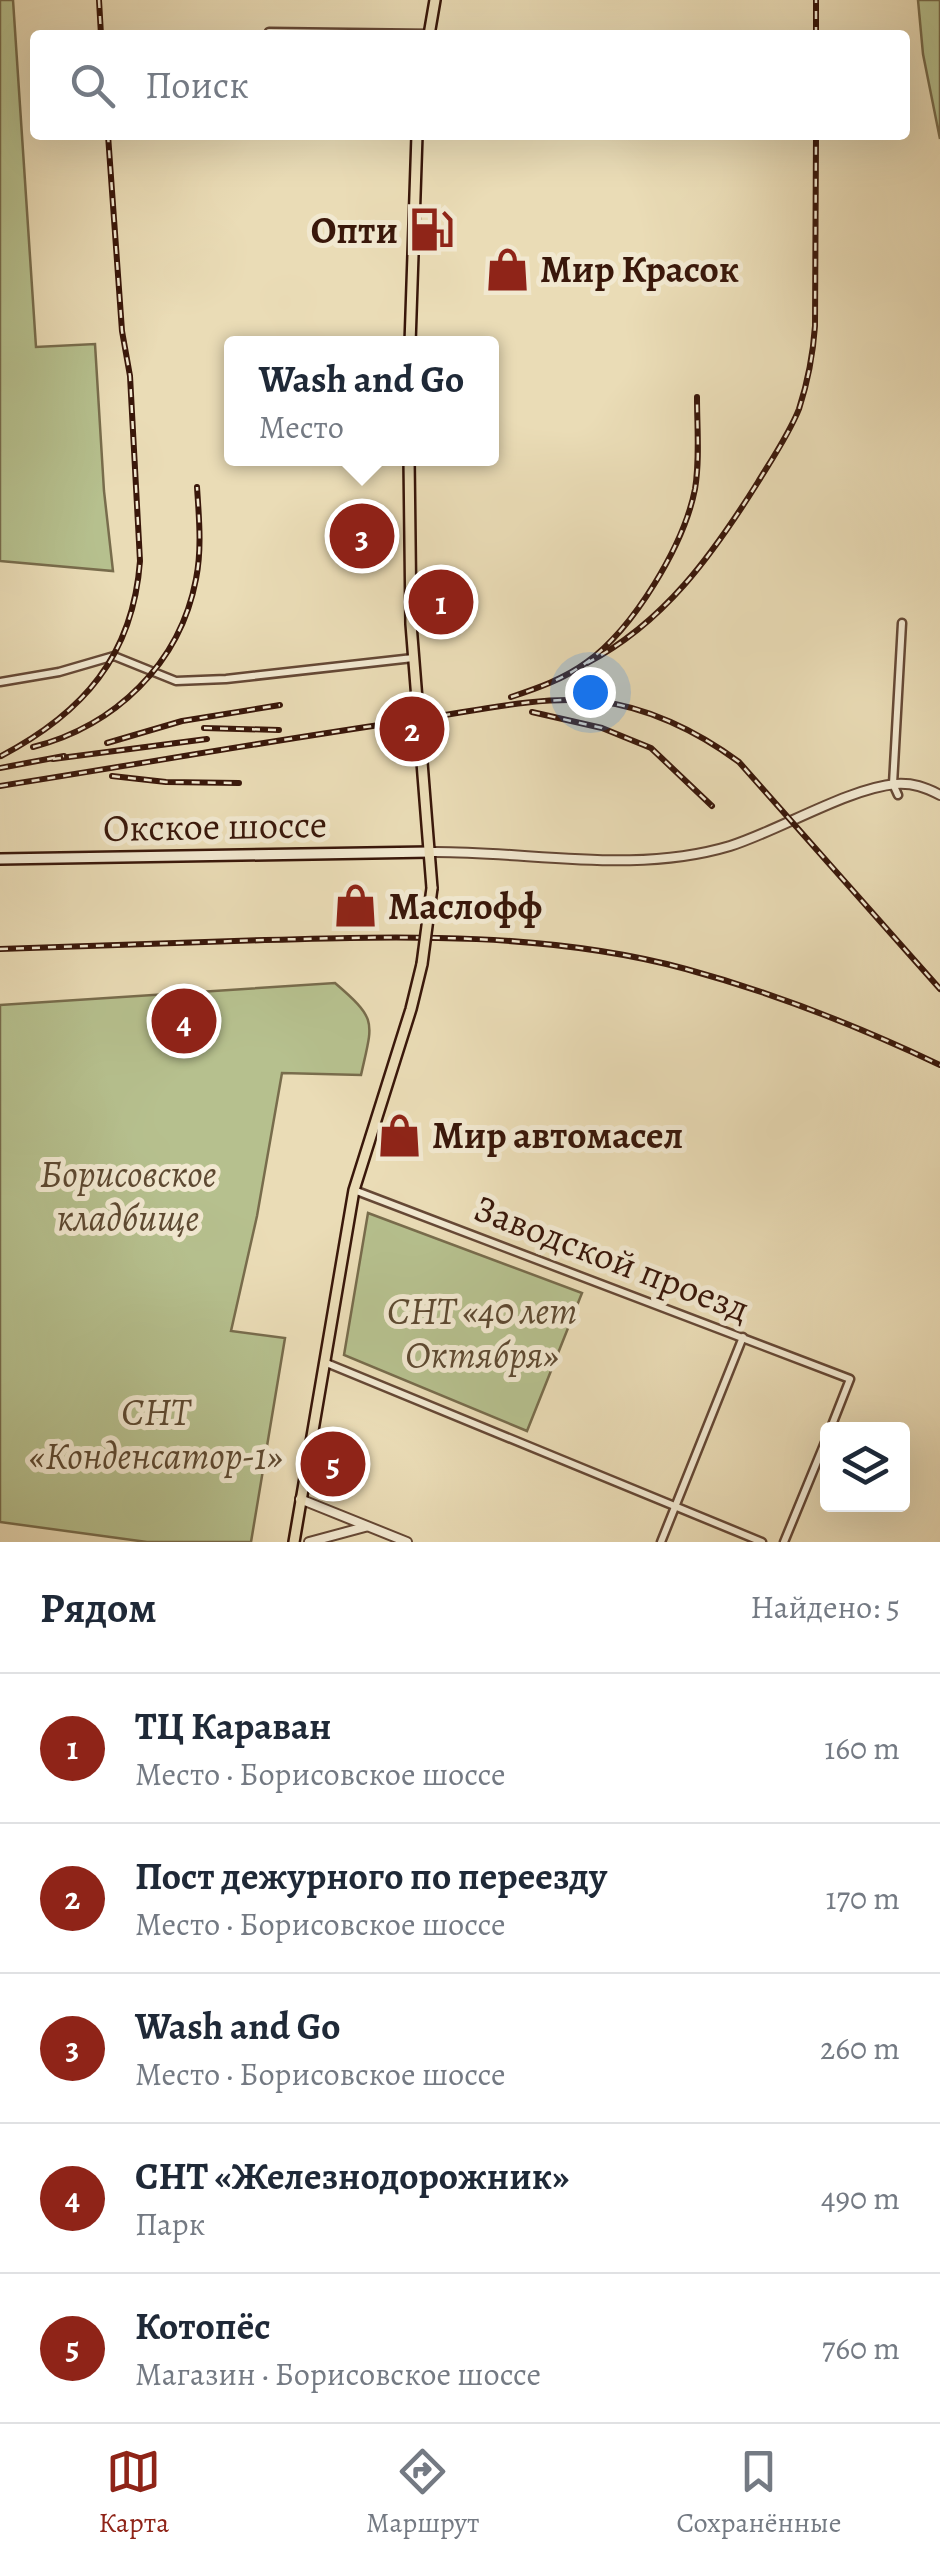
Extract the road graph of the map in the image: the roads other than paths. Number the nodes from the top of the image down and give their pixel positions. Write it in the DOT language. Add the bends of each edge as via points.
graph roads {
  1 [pos="435,0"];
  2 [pos="431,30"];
  3 [pos="418,140"];
  4 [pos="410,336"];
  5 [pos="409,466"];
  6 [pos="902,623"];
  7 [pos="413,658"];
  8 [pos="0,682"];
  9 [pos="892,784"];
  10 [pos="940,794"];
  11 [pos="898,796"];
  12 [pos="431,852"];
  13 [pos="0,858"];
  14 [pos="354,1190"];
  15 [pos="743,1337"];
  16 [pos="322,1362"];
  17 [pos="833,1422"];
  18 [pos="820,1454"];
  19 [pos="300,1499"];
  20 [pos="675,1507"];
  21 [pos="369,1526"];
  22 [pos="294,1542"];
  23 [pos="310,1542"];
  24 [pos="408,1542"];
  25 [pos="662,1542"];
  26 [pos="762,1542"];
  27 [pos="784,1542"];
  1 -- 2 [label="main road"];
  3 -- 4 [label="main road"];
  5 -- 7 [label="main road"];
  6 -- 9 [label="street"];
  7 -- 8 [label="street" via="176,680 114,656"];
  7 -- 12 [label="main road"];
  9 -- 10 [label="street"];
  9 -- 11 [label="street"];
  9 -- 12 [label="street" via="750,840 677,859"];
  12 -- 13 [label="main road, Окское шоссе"];
  12 -- 14 [label="main road, bridge" via="422,964"];
  14 -- 15 [label="street, Заводской проезд"];
  14 -- 16 [label="main road"];
  15 -- 17 [label="street, Заводской проезд" via="850,1380"];
  15 -- 20 [label="street"];
  16 -- 19 [label="main road"];
  16 -- 20 [label="street"];
  18 -- 27 [label="street"];
  19 -- 21 [label="street"];
  19 -- 22 [label="main road"];
  20 -- 25 [label="street"];
  20 -- 26 [label="street"];
  21 -- 23 [label="street"];
  21 -- 24 [label="street"];
}
